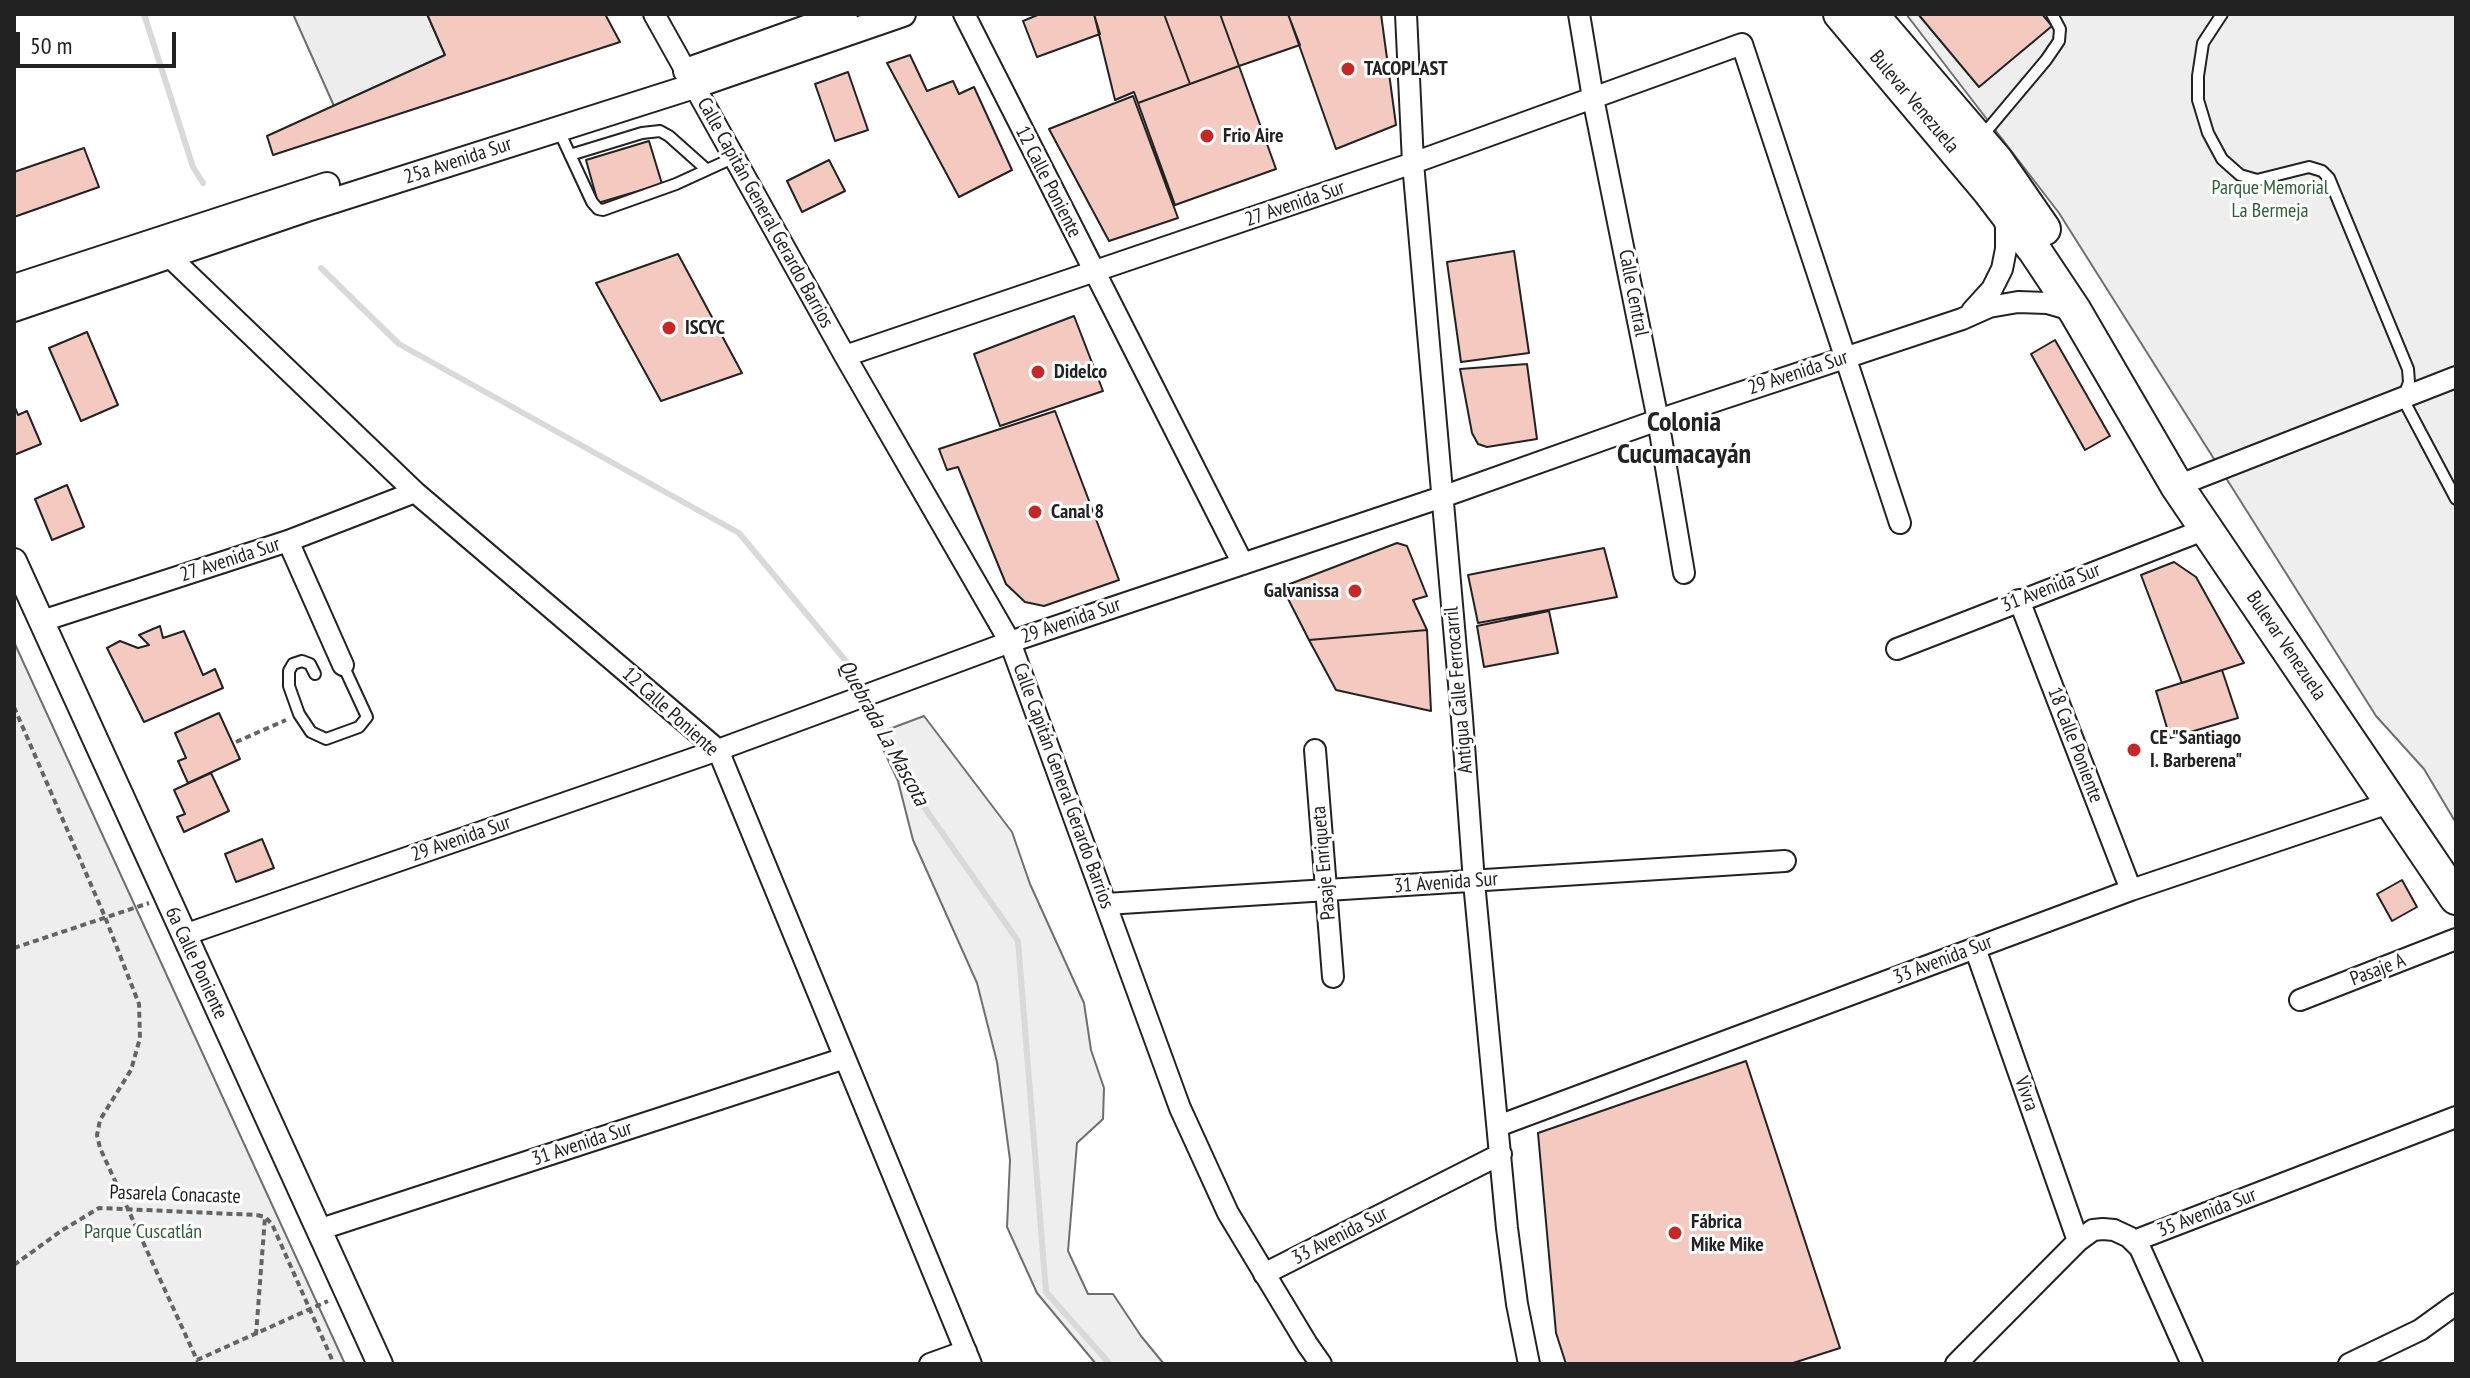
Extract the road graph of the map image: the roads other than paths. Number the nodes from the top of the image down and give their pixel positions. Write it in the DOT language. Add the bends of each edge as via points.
graph roads {
  1 [pos="654,14"];
  2 [pos="845,14"];
  3 [pos="903,14"];
  4 [pos="964,14"];
  5 [pos="1406,14"];
  6 [pos="1579,14"];
  7 [pos="1813,14"];
  8 [pos="1840,14"];
  9 [pos="1871,14"];
  10 [pos="1895,14"];
  11 [pos="2052,14"];
  12 [pos="2222,14"];
  13 [pos="690,78"];
  14 [pos="1593,98"];
  15 [pos="558,129"];
  16 [pos="1966,138"];
  17 [pos="570,155"];
  18 [pos="735,157"];
  19 [pos="1413,163"];
  20 [pos="706,169"];
  21 [pos="2001,206"];
  22 [pos="170,257"];
  23 [pos="1093,273"];
  24 [pos="14,287"];
  25 [pos="14,309"];
  26 [pos="2075,311"];
  27 [pos="1962,319"];
  28 [pos="845,356"];
  29 [pos="1845,358"];
  30 [pos="2456,377"];
  31 [pos="2122,390"];
  32 [pos="2403,399"];
  33 [pos="1658,420"];
  34 [pos="2177,486"];
  35 [pos="415,492"];
  36 [pos="1442,497"];
  37 [pos="2456,499"];
  38 [pos="1900,523"];
  39 [pos="2206,529"];
  40 [pos="288,541"];
  41 [pos="14,561"];
  42 [pos="1243,564"];
  43 [pos="1684,573"];
  44 [pos="2019,600"];
  45 [pos="42,621"];
  46 [pos="1010,642"];
  47 [pos="1897,649"];
  48 [pos="343,665"];
  49 [pos="315,674"];
  50 [pos="718,750"];
  51 [pos="1315,750"];
  52 [pos="2392,802"];
  53 [pos="1785,861"];
  54 [pos="1474,882"];
  55 [pos="2131,890"];
  56 [pos="1326,891"];
  57 [pos="2456,898"];
  58 [pos="1106,904"];
  59 [pos="184,935"];
  60 [pos="2456,939"];
  61 [pos="1975,948"];
  62 [pos="1333,977"];
  63 [pos="2300,1000"];
  64 [pos="845,1058"];
  65 [pos="2456,1117"];
  66 [pos="1498,1126"];
  67 [pos="1501,1154"];
  68 [pos="318,1230"];
  69 [pos="2078,1241"];
  70 [pos="2134,1241"];
  71 [pos="1264,1274"];
  72 [pos="2456,1304"];
  73 [pos="969,1358"];
  74 [pos="380,1364"];
  75 [pos="930,1364"];
  76 [pos="1321,1364"];
  77 [pos="1529,1364"];
  78 [pos="1956,1364"];
  79 [pos="2192,1364"];
  80 [pos="2349,1364"];
  1 -- 13 [label="street, Calle Capitán General Gerardo Barrios"];
  2 -- 13 [label="street, 25a Avenida Sur"];
  3 -- 13 [label="street, 25a Avenida Sur"];
  4 -- 23 [label="street, 12 Calle Poniente"];
  5 -- 19 [label="street, Antigua Calle Ferrocarril"];
  6 -- 14 [label="street, Calle Central"];
  7 -- 16 [label="highway" via="1894,101"];
  8 -- 16 [label="highway, Bulevar Venezuela"];
  9 -- 16 [label="highway, Bulevar Venezuela"];
  10 -- 16 [label="highway" via="1945,81"];
  11 -- 16 [label="lane" via="2059,41 2046,60"];
  12 -- 32 [label="lane" via="2203,43 2198,76 2198,100 2208,133 2222,159 2240,175 2257,180 2309,167 2329,178 2408,369"];
  13 -- 15 [label="street, 25a Avenida Sur"];
  13 -- 18 [label="street, Calle Capitán General Gerardo Barrios"];
  13 -- 24 [label="street, 25a Avenida Sur"];
  14 -- 19 [label="street, 27 Avenida Sur"];
  14 -- 29 [label="street, 27 Avenida Sur" via="1742,44"];
  14 -- 33 [label="street, Calle Central"];
  15 -- 17 [label="lane"];
  15 -- 22 [label="street, 25a Avenida Sur"];
  16 -- 21 [label="highway, Bulevar Venezuela"];
  16 -- 31 [label="highway, Bulevar Venezuela" via="1997,161 2058,252"];
  17 -- 20 [label="lane" via="660,131"];
  17 -- 20 [label="lane" via="592,202 603,210"];
  18 -- 20 [label="lane"];
  18 -- 28 [label="street, Calle Capitán General Gerardo Barrios"];
  19 -- 23 [label="street, 27 Avenida Sur"];
  19 -- 36 [label="street, Antigua Calle Ferrocarril"];
  21 -- 26 [label="highway, Bulevar Venezuela"];
  21 -- 27 [label="street, 29 Avenida Sur" via="2006,227 2002,269 1992,289"];
  22 -- 25 [label="street, 25a Avenida Sur"];
  22 -- 35 [label="street, 12 Calle Poniente"];
  23 -- 28 [label="street, 27 Avenida Sur"];
  23 -- 42 [label="street, 12 Calle Poniente"];
  26 -- 27 [label="street, 29 Avenida Sur" via="2018,302"];
  26 -- 31 [label="highway, Bulevar Venezuela"];
  27 -- 29 [label="street, 29 Avenida Sur"];
  28 -- 46 [label="street, Calle Capitán General Gerardo Barrios"];
  29 -- 33 [label="street, 29 Avenida Sur"];
  29 -- 38 [label="street"];
  30 -- 32 [label="street"];
  31 -- 34 [label="highway, Bulevar Venezuela"];
  32 -- 34 [label="street"];
  32 -- 37 [label="lane"];
  33 -- 36 [label="street, 29 Avenida Sur"];
  33 -- 43 [label="street, Calle Central"];
  34 -- 39 [label="highway, Bulevar Venezuela"];
  35 -- 40 [label="street, 27 Avenida Sur"];
  35 -- 50 [label="street, 12 Calle Poniente"];
  36 -- 42 [label="street, 29 Avenida Sur"];
  36 -- 54 [label="street, Antigua Calle Ferrocarril"];
  39 -- 44 [label="street, 31 Avenida Sur"];
  39 -- 52 [label="highway, Bulevar Venezuela"];
  40 -- 45 [label="street, 27 Avenida Sur"];
  40 -- 48 [label="street"];
  41 -- 45 [label="street, 6a Calle Poniente"];
  42 -- 46 [label="street, 29 Avenida Sur"];
  44 -- 47 [label="street, 31 Avenida Sur"];
  44 -- 55 [label="street, 18 Calle Poniente"];
  45 -- 59 [label="street, 6a Calle Poniente"];
  46 -- 50 [label="street, 29 Avenida Sur"];
  46 -- 58 [label="street, Calle Capitán General Gerardo Barrios"];
  48 -- 49 [label="lane" via="367,717 359,727 326,739 311,732 291,696 293,664 310,664"];
  50 -- 59 [label="street, 29 Avenida Sur"];
  50 -- 64 [label="street, 12 Calle Poniente"];
  51 -- 56 [label="street, Pasaje Enriqueta"];
  52 -- 55 [label="street, 33 Avenida Sur"];
  52 -- 57 [label="highway, Bulevar Venezuela"];
  53 -- 54 [label="street, 31 Avenida Sur"];
  54 -- 56 [label="street, 31 Avenida Sur"];
  54 -- 66 [label="street, Antigua Calle Ferrocarril"];
  55 -- 61 [label="street, 33 Avenida Sur"];
  56 -- 58 [label="street, 31 Avenida Sur"];
  56 -- 62 [label="street, Pasaje Enriqueta"];
  58 -- 71 [label="street, Calle Capitán General Gerardo Barrios" via="1180,1108 1228,1213"];
  59 -- 68 [label="street, 6a Calle Poniente"];
  60 -- 63 [label="street, Pasaje A"];
  61 -- 66 [label="street, 33 Avenida Sur"];
  61 -- 69 [label="street, Vivra"];
  64 -- 68 [label="street, 31 Avenida Sur"];
  64 -- 73 [label="street, 12 Calle Poniente"];
  65 -- 70 [label="street, 35 Avenida Sur"];
  66 -- 67 [label="street, Antigua Calle Ferrocarril"];
  67 -- 71 [label="street, 33 Avenida Sur"];
  67 -- 77 [label="street, Antigua Calle Ferrocarril"];
  68 -- 74 [label="street, 6a Calle Poniente"];
  69 -- 70 [label="street, 35 Avenida Sur" via="2097,1229 2114,1230"];
  69 -- 78 [label="street, 35 Avenida Sur"];
  70 -- 79 [label="street"];
  71 -- 76 [label="street, Calle Capitán General Gerardo Barrios"];
  72 -- 80 [label="street" via="2420,1330"];
  73 -- 75 [label="street"];
}
